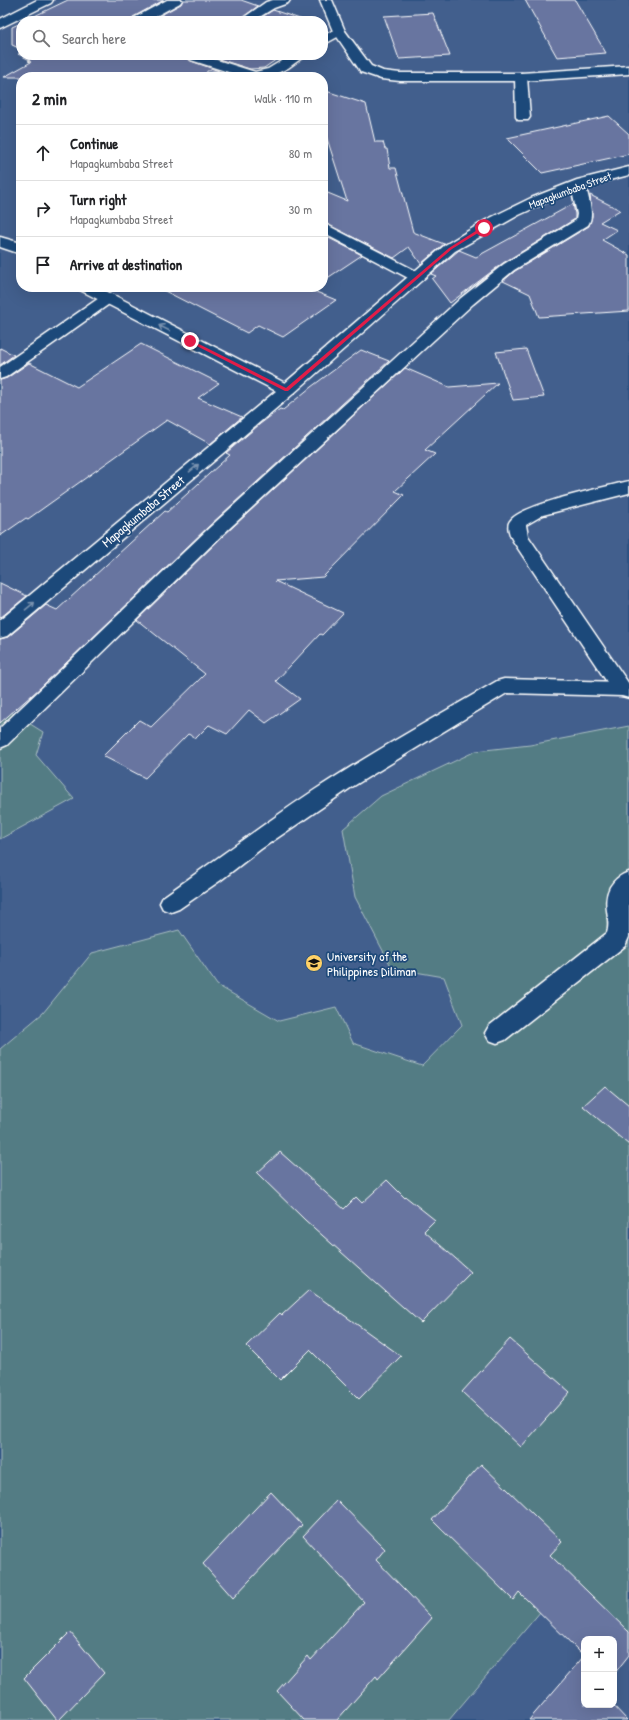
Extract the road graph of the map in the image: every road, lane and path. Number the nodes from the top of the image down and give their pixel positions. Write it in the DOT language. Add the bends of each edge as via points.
graph roads {
  1 [pos="47,0"];
  2 [pos="176,0"];
  3 [pos="284,0"];
  4 [pos="326,0"];
  5 [pos="147,16"];
  6 [pos="253,16"];
  7 [pos="0,24"];
  8 [pos="339,31"];
  9 [pos="328,38"];
  10 [pos="204,60"];
  11 [pos="292,60"];
  12 [pos="629,70"];
  13 [pos="242,72"];
  14 [pos="271,72"];
  15 [pos="521,77"];
  16 [pos="523,117"];
  17 [pos="629,171"];
  18 [pos="578,186"];
  19 [pos="328,230"];
  20 [pos="0,242"];
  21 [pos="16,246"];
  22 [pos="417,277"];
  23 [pos="95,292"];
  24 [pos="107,299"];
  25 [pos="0,374"];
  26 [pos="286,390"];
  27 [pos="629,488"];
  28 [pos="0,631"];
  29 [pos="626,690"];
  30 [pos="0,740"];
  31 [pos="629,881"];
  32 [pos="171,903"];
  33 [pos="497,1033"];
  1 -- 7 [label="street"];
  2 -- 5 [label="lane"];
  3 -- 6 [label="lane"];
  4 -- 8 [label="street"];
  8 -- 9 [label="lane"];
  8 -- 15 [label="street" via="366,68 381,75"];
  10 -- 13 [label="lane"];
  11 -- 14 [label="lane"];
  12 -- 15 [label="street"];
  15 -- 16 [label="lane"];
  17 -- 18 [label="street, Mapagkumbaba Street" via="607,175"];
  18 -- 22 [label="street, Mapagkumbaba Street" via="535,201 471,235 450,248"];
  18 -- 30 [label="street" via="584,214 583,222 509,267 467,301 215,532"];
  19 -- 22 [label="lane"];
  20 -- 21 [label="street"];
  22 -- 26 [label="street, Mapagkumbaba Street"];
  23 -- 24 [label="street"];
  24 -- 25 [label="lane"];
  26 -- 24 [label="street, one-way"];
  28 -- 26 [label="street, Mapagkumbaba Street, one-way"];
  27 -- 29 [label="lane" via="537,511 517,523 519,537"];
  29 -- 32 [label="street" via="504,686 345,781"];
  31 -- 33 [label="street" via="621,886 616,899 620,932 617,939"];
}
